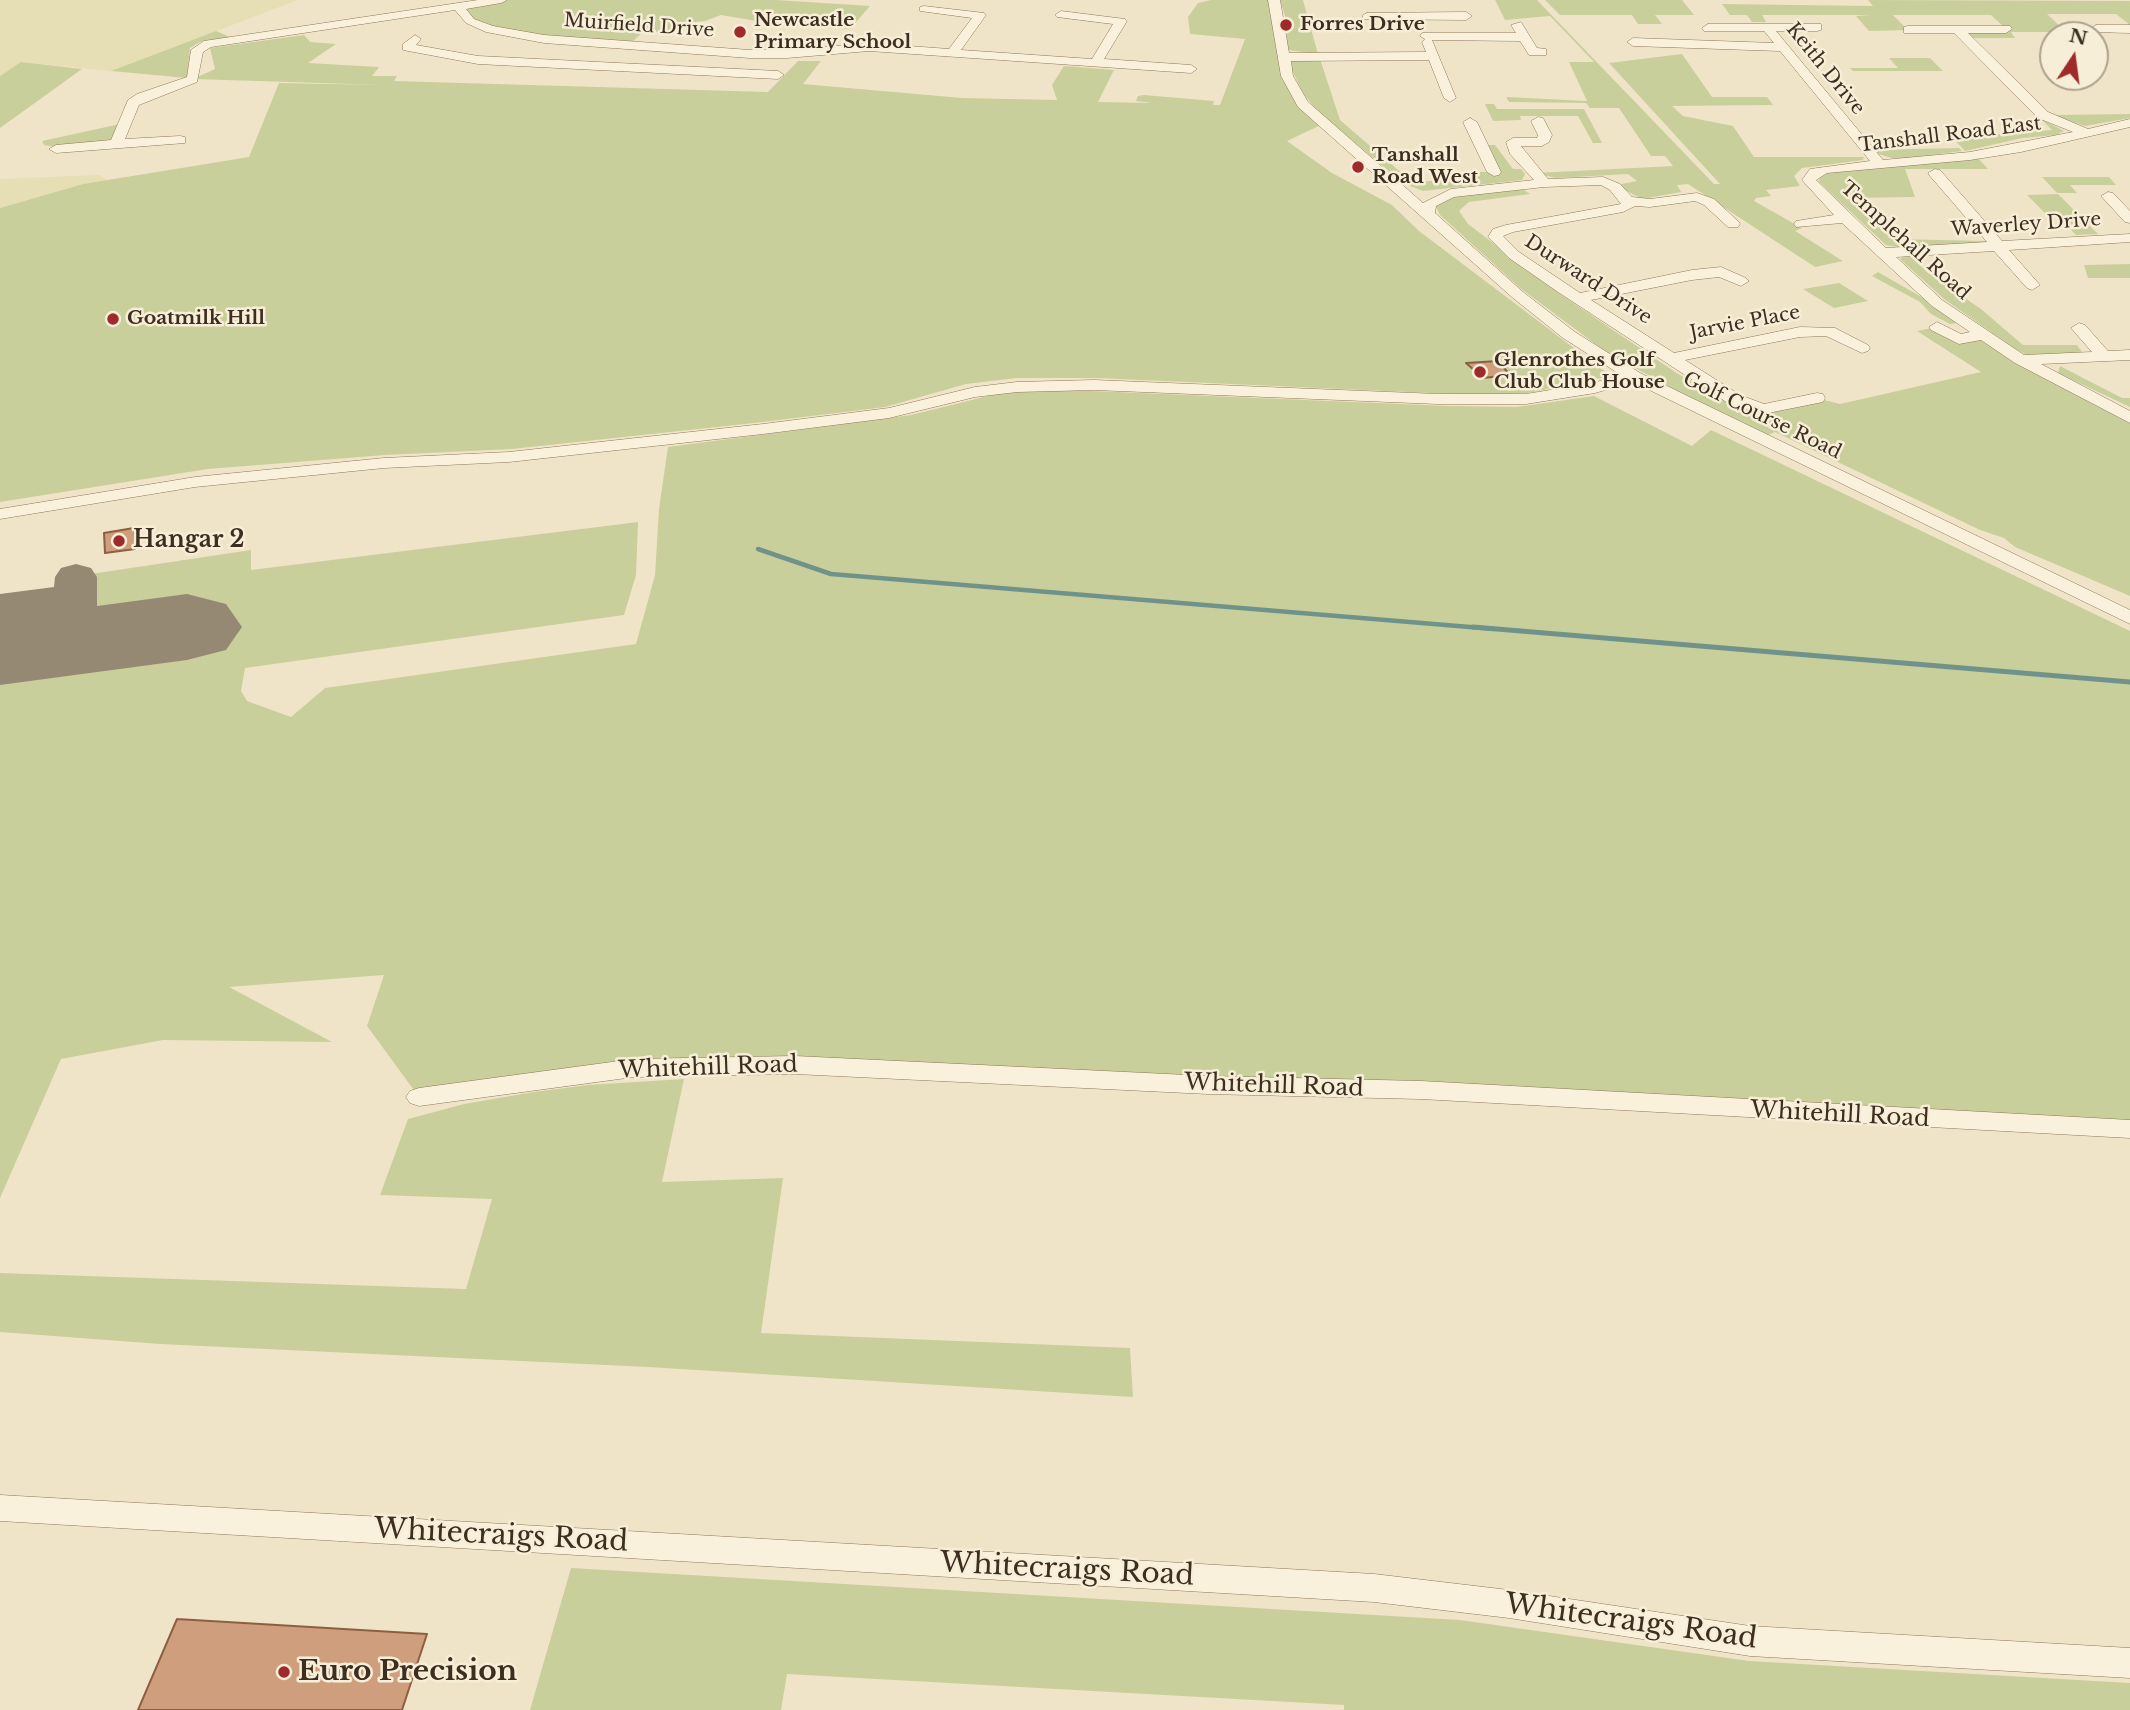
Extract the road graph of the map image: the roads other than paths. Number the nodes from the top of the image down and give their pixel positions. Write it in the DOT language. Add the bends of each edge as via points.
graph roads {
  1 [pos="501,0"];
  2 [pos="1274,0"];
  3 [pos="457,6"];
  4 [pos="360,7"];
  5 [pos="924,9"];
  6 [pos="1061,15"];
  7 [pos="1466,16"];
  8 [pos="1367,17"];
  9 [pos="1418,17"];
  10 [pos="369,19"];
  11 [pos="1517,25"];
  12 [pos="1624,27"];
  13 [pos="1767,27"];
  14 [pos="1816,27"];
  15 [pos="1708,28"];
  16 [pos="2006,29"];
  17 [pos="2109,29"];
  18 [pos="2130,29"];
  19 [pos="1908,30"];
  20 [pos="1958,30"];
  21 [pos="1426,36"];
  22 [pos="393,37"];
  23 [pos="1524,37"];
  24 [pos="2110,41"];
  25 [pos="2130,41"];
  26 [pos="1782,47"];
  27 [pos="683,49"];
  28 [pos="953,52"];
  29 [pos="1542,52"];
  30 [pos="1434,56"];
  31 [pos="1282,57"];
  32 [pos="1096,62"];
  33 [pos="661,69"];
  34 [pos="1191,69"];
  35 [pos="778,75"];
  36 [pos="1450,98"];
  37 [pos="1538,121"];
  38 [pos="1470,122"];
  39 [pos="2130,123"];
  40 [pos="123,128"];
  41 [pos="2089,133"];
  42 [pos="180,140"];
  43 [pos="159,142"];
  44 [pos="1497,142"];
  45 [pos="116,144"];
  46 [pos="56,149"];
  47 [pos="1880,165"];
  48 [pos="1494,172"];
  49 [pos="1815,172"];
  50 [pos="1935,173"];
  51 [pos="1544,183"];
  52 [pos="1400,191"];
  53 [pos="1442,195"];
  54 [pos="2108,197"];
  55 [pos="1628,201"];
  56 [pos="1427,216"];
  57 [pos="1845,218"];
  58 [pos="2130,219"];
  59 [pos="1733,223"];
  60 [pos="1801,225"];
  61 [pos="2130,238"];
  62 [pos="1998,246"];
  63 [pos="1883,253"];
  64 [pos="1741,281"];
  65 [pos="2032,285"];
  66 [pos="1580,298"];
  67 [pos="1937,327"];
  68 [pos="2079,328"];
  69 [pos="1984,335"];
  70 [pos="1863,348"];
  71 [pos="2130,355"];
  72 [pos="2104,356"];
  73 [pos="1673,358"];
  74 [pos="2021,360"];
  75 [pos="1634,376"];
  76 [pos="1817,398"];
  77 [pos="2130,418"];
  78 [pos="0,514"];
  79 [pos="2130,618"];
  80 [pos="419,1097"];
  81 [pos="2130,1129"];
  82 [pos="0,1508"];
  83 [pos="2130,1663"];
  1 -- 3 [label="street"];
  2 -- 31 [label="street, Golf Course Road"];
  3 -- 10 [label="street"];
  3 -- 27 [label="street, Muirfield Drive" via="470,21 523,37"];
  4 -- 10 [label="street"];
  5 -- 28 [label="street" via="980,15"];
  6 -- 32 [label="street" via="1121,21"];
  7 -- 9 [label="street"];
  8 -- 9 [label="street"];
  9 -- 21 [label="street"];
  10 -- 40 [label="street" via="208,44 197,50 193,79 138,99"];
  11 -- 23 [label="street"];
  12 -- 26 [label="street" via="1636,47"];
  13 -- 14 [label="street, Keith Drive"];
  13 -- 15 [label="street, Keith Drive"];
  13 -- 26 [label="street, Keith Drive"];
  16 -- 20 [label="street"];
  17 -- 18 [label="street"];
  19 -- 20 [label="street"];
  20 -- 41 [label="street" via="2043,116"];
  21 -- 23 [label="street"];
  21 -- 30 [label="street"];
  22 -- 33 [label="street" via="420,40 407,47 478,60"];
  23 -- 29 [label="street" via="1533,52"];
  24 -- 25 [label="street"];
  26 -- 47 [label="street, Keith Drive"];
  27 -- 28 [label="street, Muirfield Drive" via="788,54 869,47"];
  27 -- 33 [label="street"];
  28 -- 32 [label="street, Muirfield Drive"];
  30 -- 31 [label="street"];
  30 -- 36 [label="street"];
  31 -- 52 [label="street, Golf Course Road" via="1303,104"];
  32 -- 34 [label="street, Muirfield Drive"];
  33 -- 35 [label="street"];
  37 -- 44 [label="street" via="1545,135 1542,142"];
  38 -- 44 [label="street"];
  39 -- 41 [label="street, Tanshall Road East"];
  40 -- 43 [label="street"];
  40 -- 45 [label="street"];
  41 -- 47 [label="street, Tanshall Road East" via="1970,156"];
  42 -- 43 [label="street"];
  43 -- 45 [label="street"];
  44 -- 48 [label="street"];
  44 -- 51 [label="street" via="1515,151"];
  45 -- 46 [label="street"];
  47 -- 49 [label="street, Tanshall Road East"];
  49 -- 57 [label="street, Templehall Road" via="1809,180"];
  50 -- 62 [label="street"];
  51 -- 53 [label="street"];
  51 -- 55 [label="street" via="1603,181"];
  52 -- 53 [label="street"];
  52 -- 56 [label="street, Golf Course Road"];
  53 -- 56 [label="street" via="1429,204"];
  54 -- 58 [label="street"];
  55 -- 59 [label="street, Durward Drive" via="1650,203 1691,192"];
  55 -- 66 [label="street, Durward Drive" via="1623,208 1496,234 1497,242 1514,255"];
  56 -- 75 [label="street, Golf Course Road" via="1544,316"];
  57 -- 60 [label="street"];
  57 -- 63 [label="street, Templehall Road"];
  61 -- 62 [label="street, Waverley Drive"];
  62 -- 63 [label="street, Waverley Drive"];
  62 -- 65 [label="street"];
  63 -- 69 [label="street, Templehall Road" via="1937,303"];
  64 -- 66 [label="street" via="1721,272 1692,275"];
  66 -- 73 [label="street, Durward Drive"];
  67 -- 69 [label="street" via="1959,339"];
  68 -- 72 [label="street"];
  69 -- 74 [label="street, Templehall Road"];
  70 -- 73 [label="street, Jarvie Place" via="1829,331 1800,332"];
  71 -- 72 [label="street"];
  72 -- 74 [label="street"];
  73 -- 76 [label="street, Durward Drive" via="1734,399 1763,409"];
  74 -- 77 [label="street, Templehall Road"];
  75 -- 78 [label="street" via="1595,388 1526,399 1094,385 1017,387 839,420 509,457 384,463 195,482"];
  75 -- 79 [label="street, Golf Course Road"];
  80 -- 81 [label="street, Whitehill Road" via="634,1068 795,1065 1208,1085 1421,1090"];
  82 -- 83 [label="street, Whitecraigs Road" via="1374,1588 1750,1641"];
}
